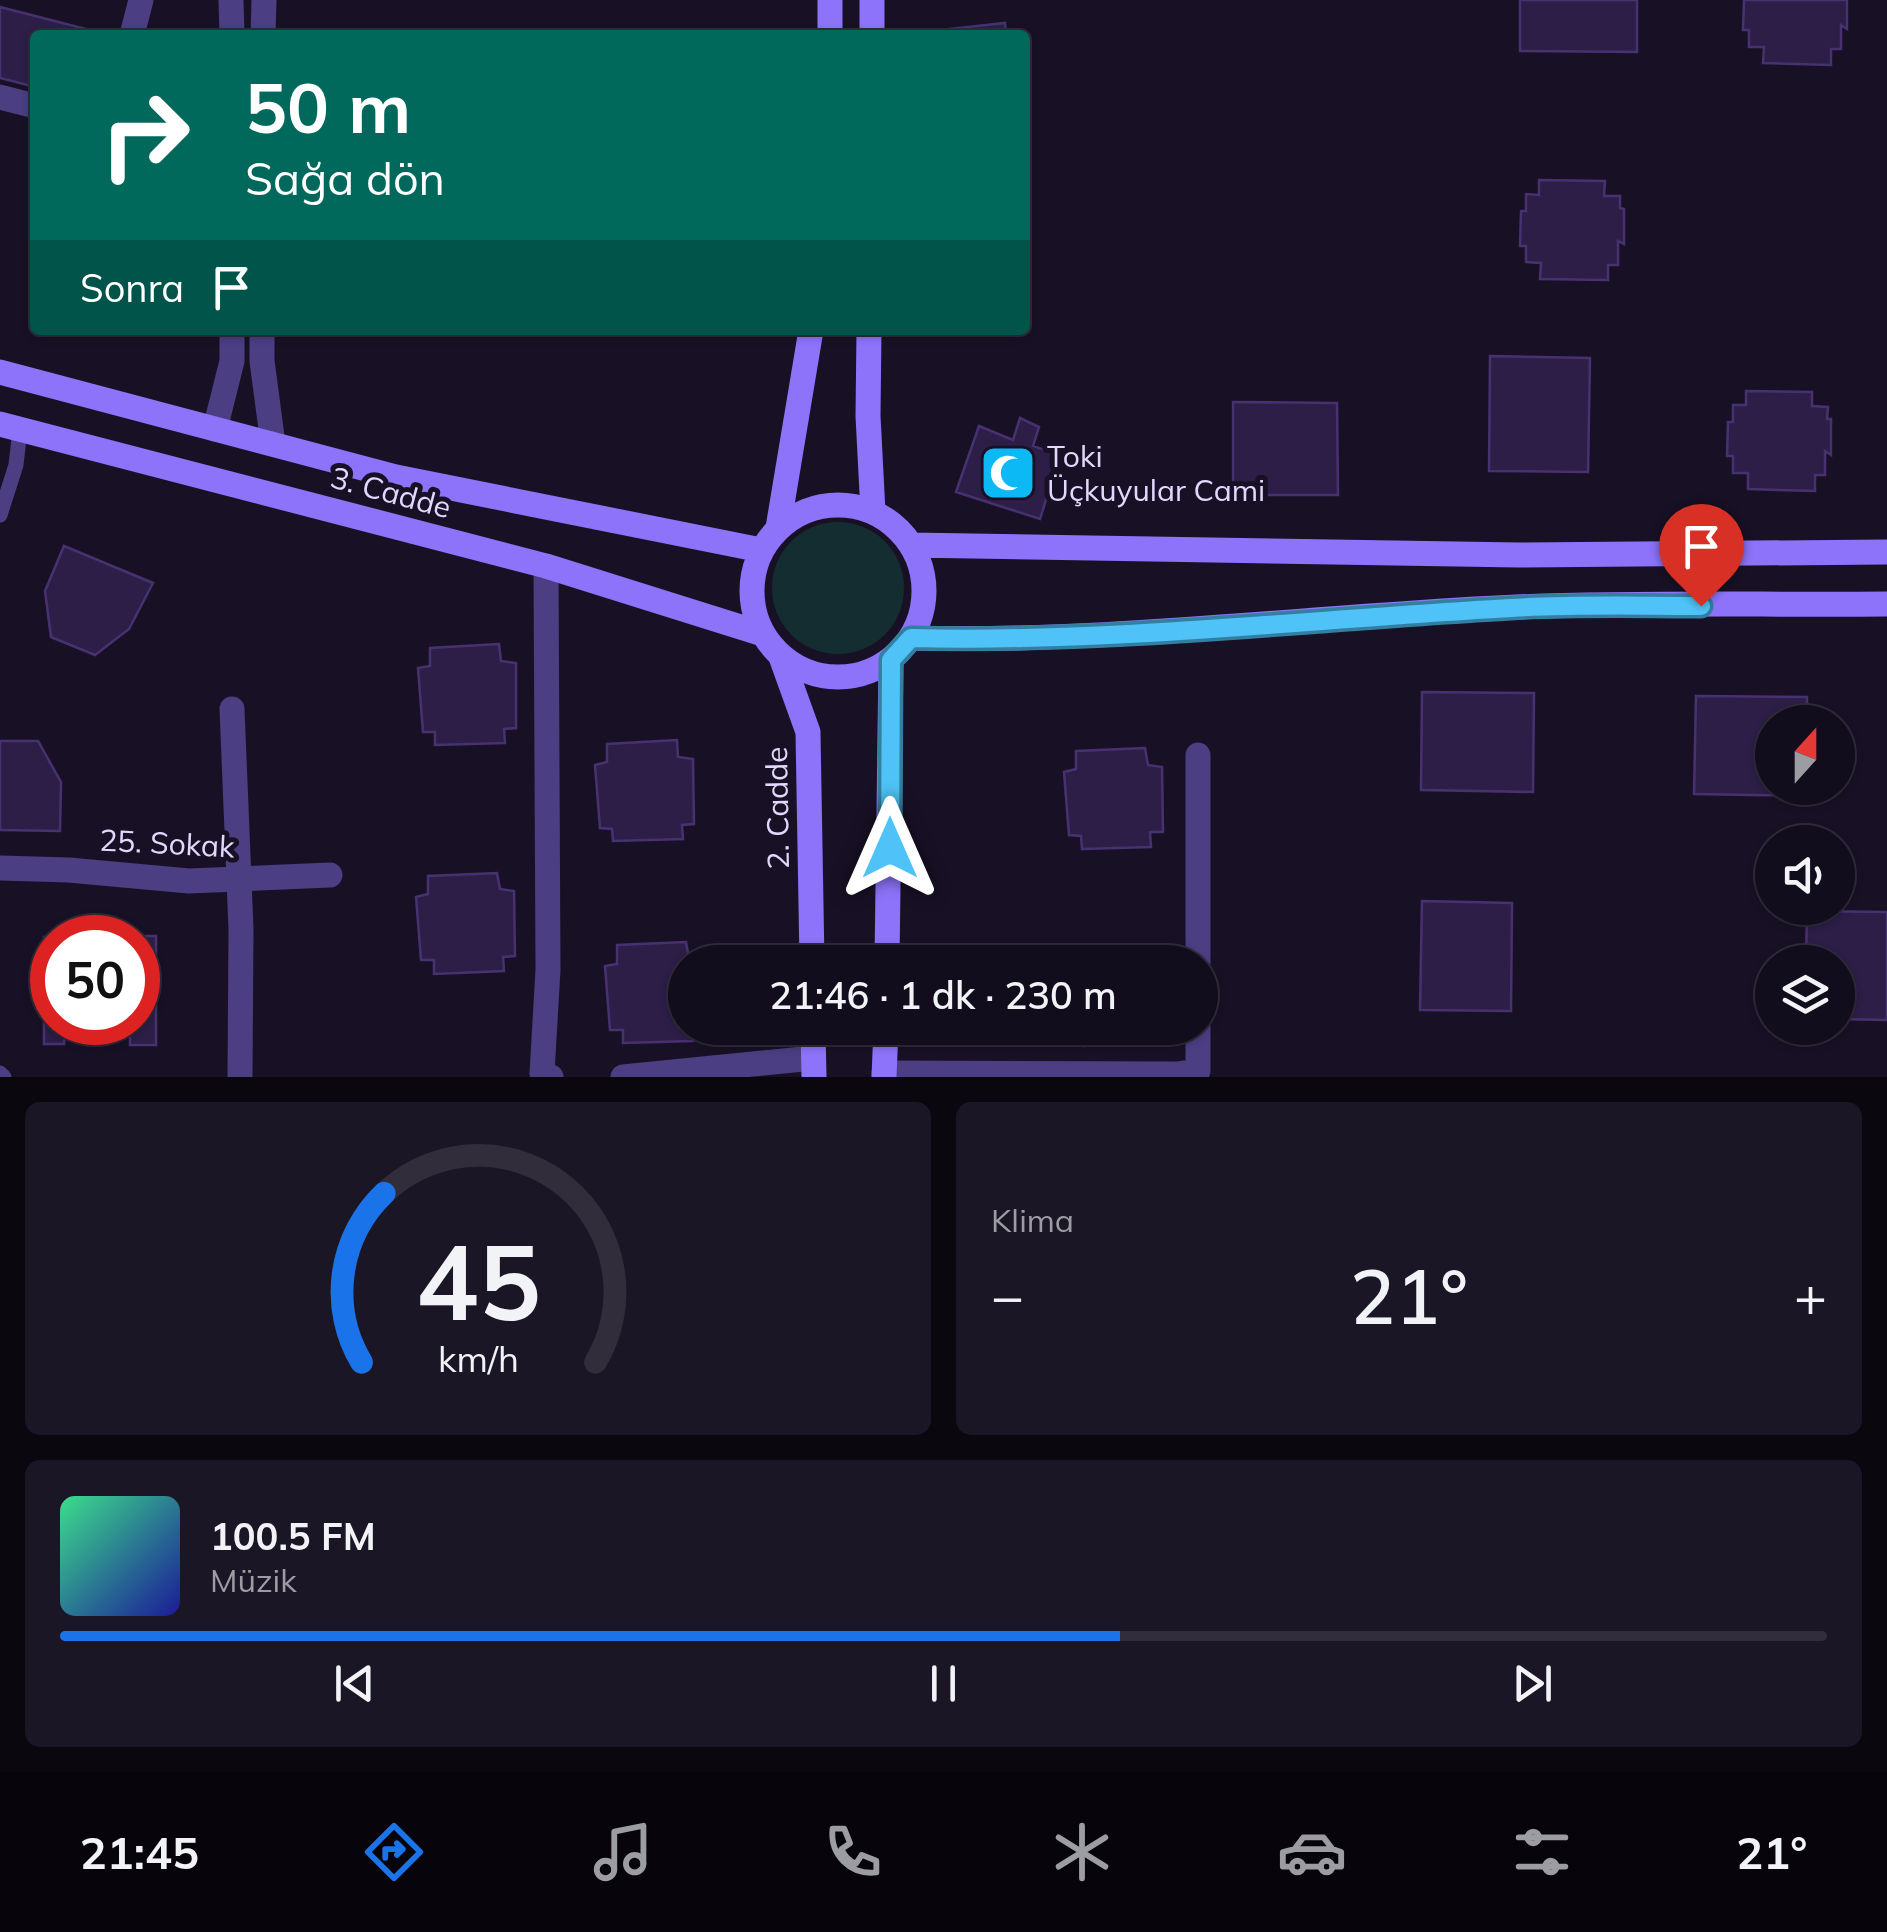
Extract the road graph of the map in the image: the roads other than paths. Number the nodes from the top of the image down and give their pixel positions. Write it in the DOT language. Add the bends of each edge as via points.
graph roads {
  1 [pos="141,0"];
  2 [pos="232,0"];
  3 [pos="264,0"];
  4 [pos="830,0"];
  5 [pos="872,0"];
  6 [pos="133,30"];
  7 [pos="232,30"];
  8 [pos="264,30"];
  9 [pos="830,30"];
  10 [pos="872,30"];
  11 [pos="0,97"];
  12 [pos="30,105"];
  13 [pos="232,335"];
  14 [pos="262,335"];
  15 [pos="810,335"];
  16 [pos="869,335"];
  17 [pos="0,372"];
  18 [pos="10,426"];
  19 [pos="216,429"];
  20 [pos="273,444"];
  21 [pos="873,512"];
  22 [pos="0,514"];
  23 [pos="778,528"];
  24 [pos="911,545"];
  25 [pos="761,550"];
  26 [pos="1887,552"];
  27 [pos="546,566"];
  28 [pos="1887,604"];
  29 [pos="763,634"];
  30 [pos="911,638"];
  31 [pos="781,657"];
  32 [pos="891,660"];
  33 [pos="232,709"];
  34 [pos="1198,755"];
  35 [pos="0,868"];
  36 [pos="330,875"];
  37 [pos="239,881"];
  38 [pos="812,945"];
  39 [pos="887,945"];
  40 [pos="1198,945"];
  41 [pos="885,1045"];
  42 [pos="1198,1045"];
  43 [pos="813,1068"];
  44 [pos="884,1075"];
  45 [pos="240,1077"];
  46 [pos="551,1077"];
  47 [pos="623,1077"];
  1 -- 6 [label="street"];
  2 -- 7 [label="street"];
  3 -- 8 [label="street"];
  4 -- 9 [label="main road"];
  5 -- 10 [label="main road"];
  11 -- 12 [label="street"];
  13 -- 19 [label="street"];
  14 -- 20 [label="street"];
  15 -- 23 [label="main road"];
  16 -- 21 [label="main road"];
  17 -- 19 [label="main road, 3. Cadde"];
  18 -- 22 [label="lane" via="16,465"];
  18 -- 27 [label="main road, 3. Cadde"];
  19 -- 20 [label="main road, 3. Cadde"];
  20 -- 25 [label="main road, 3. Cadde" via="396,477"];
  21 -- 23 [label="main road" via="823,506"];
  21 -- 24 [label="main road"];
  23 -- 25 [label="main road"];
  24 -- 26 [label="main road"];
  24 -- 30 [label="main road" via="925,592"];
  25 -- 29 [label="main road" via="752,607"];
  27 -- 29 [label="main road, 3. Cadde"];
  27 -- 46 [label="street" via="548,970 542,1073"];
  28 -- 30 [label="main road" via="1515,608 1224,629"];
  29 -- 31 [label="main road"];
  30 -- 32 [label="main road"];
  31 -- 32 [label="main road" via="836,678 865,674"];
  31 -- 38 [label="main road, 2. Cadde" via="808,732"];
  32 -- 39 [label="main road"];
  33 -- 37 [label="street"];
  34 -- 40 [label="street"];
  35 -- 37 [label="street, 25. Sokak"];
  36 -- 37 [label="street, 25. Sokak"];
  37 -- 45 [label="street"];
  41 -- 44 [label="main road"];
  42 -- 44 [label="street" via="1198,1071 1177,1074"];
  43 -- 47 [label="street"];
}
